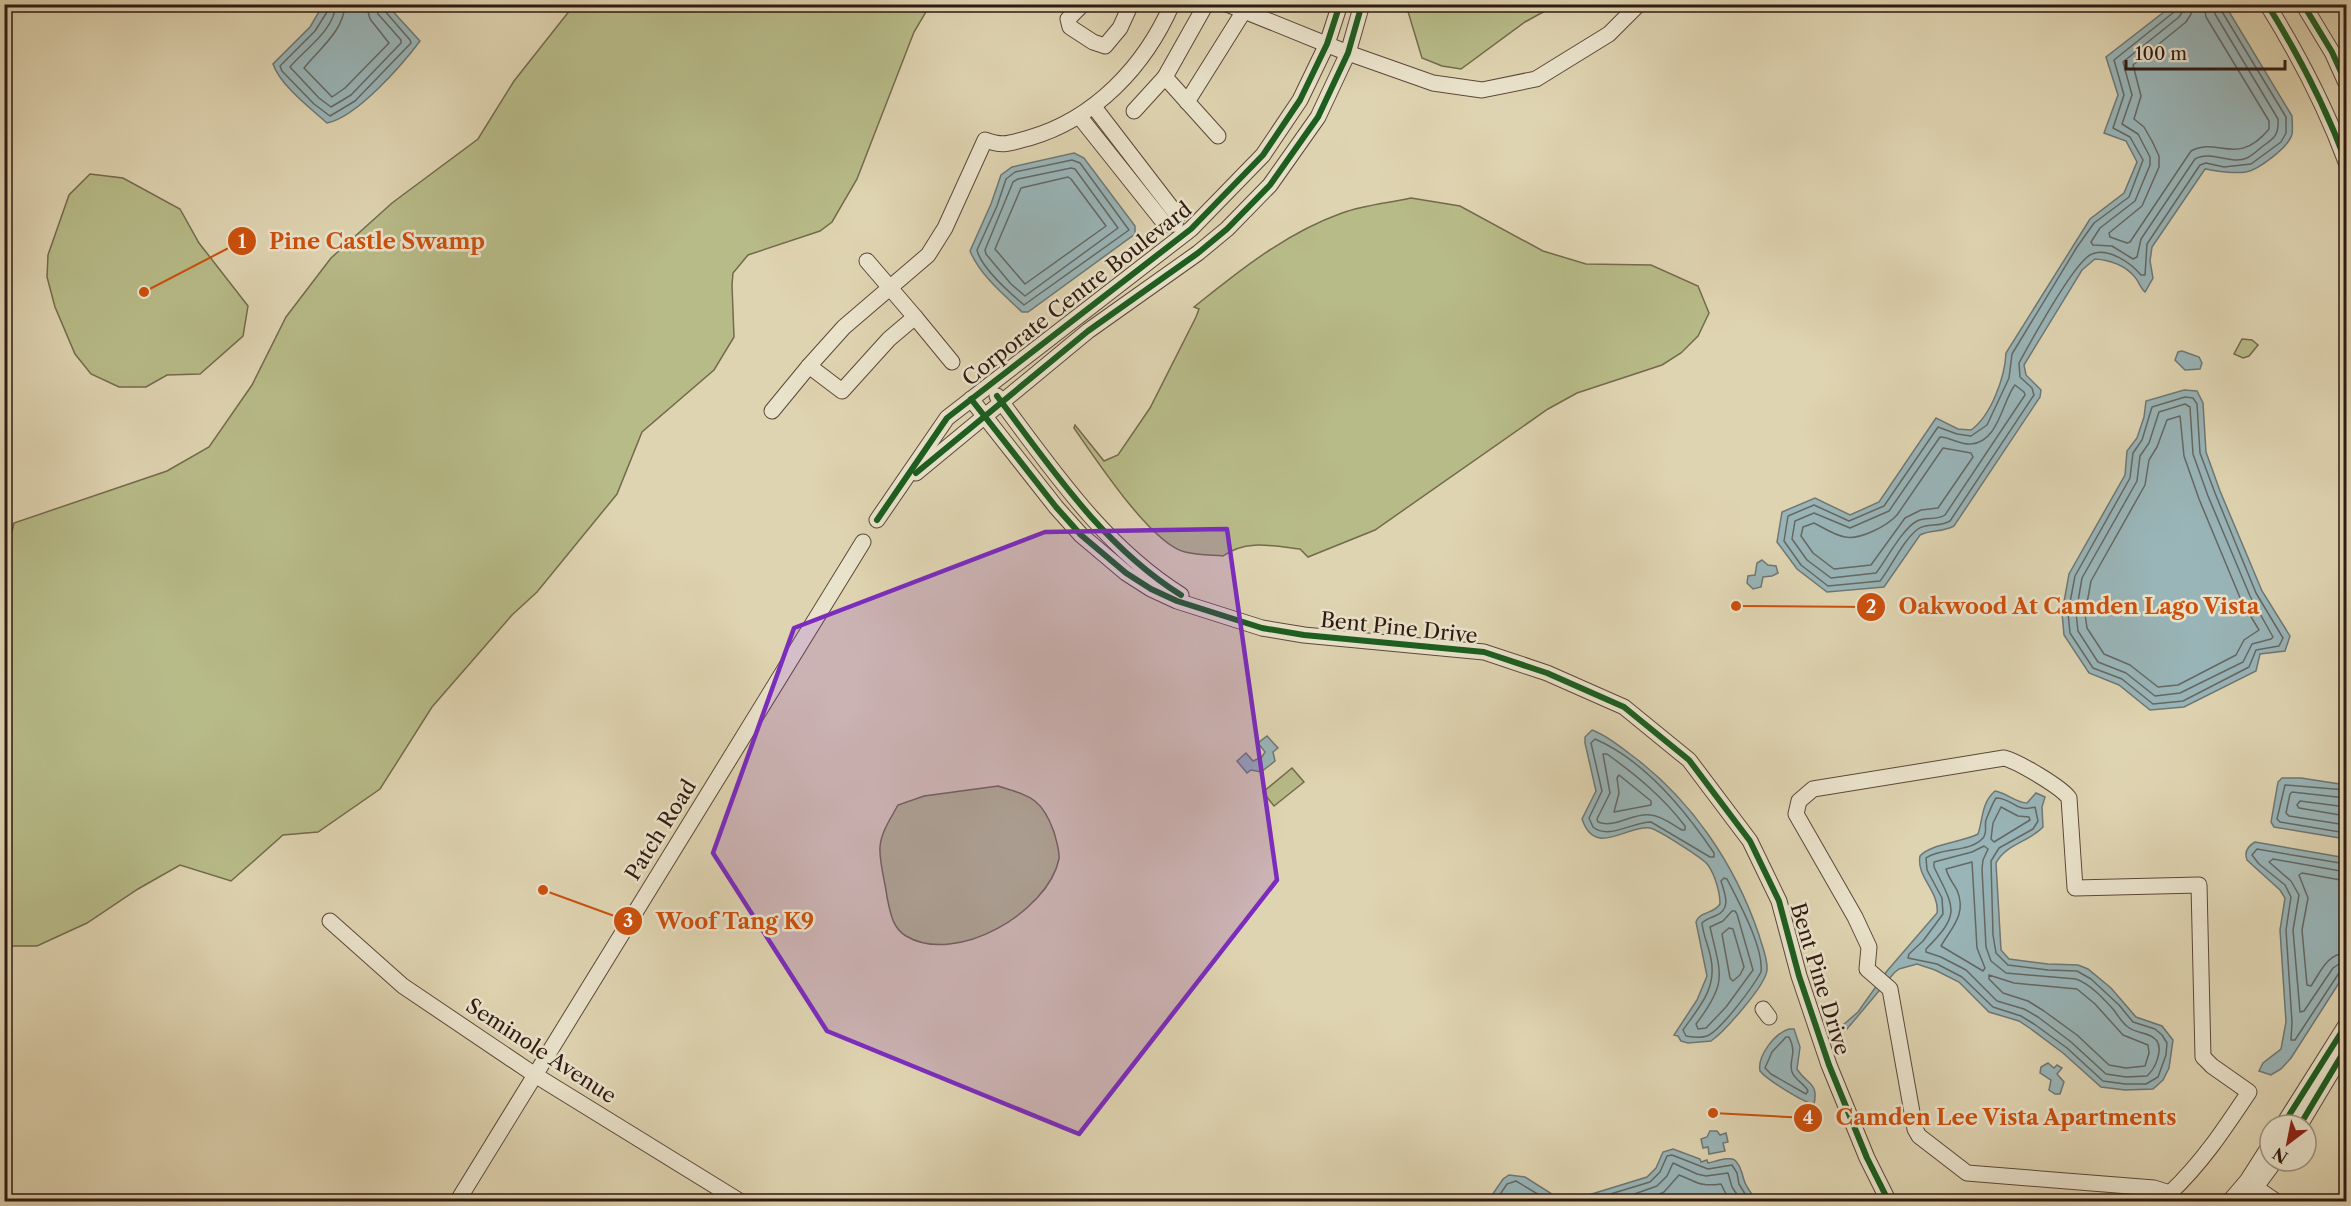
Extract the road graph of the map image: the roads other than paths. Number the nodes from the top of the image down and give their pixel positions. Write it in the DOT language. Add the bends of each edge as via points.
graph roads {
  1 [pos="1083,4"];
  2 [pos="1131,4"];
  3 [pos="1172,4"];
  4 [pos="1206,4"];
  5 [pos="1227,4"];
  6 [pos="1340,4"];
  7 [pos="1362,4"];
  8 [pos="1639,4"];
  9 [pos="2267,4"];
  10 [pos="2303,4"];
  11 [pos="1244,11"];
  12 [pos="1327,44"];
  13 [pos="1348,53"];
  14 [pos="1165,77"];
  15 [pos="2346,83"];
  16 [pos="1187,102"];
  17 [pos="1094,107"];
  18 [pos="1134,111"];
  19 [pos="1079,116"];
  20 [pos="1218,136"];
  21 [pos="2345,157"];
  22 [pos="1179,229"];
  23 [pos="1198,253"];
  24 [pos="867,261"];
  25 [pos="890,288"];
  26 [pos="915,317"];
  27 [pos="952,362"];
  28 [pos="809,366"];
  29 [pos="989,385"];
  30 [pos="971,399"];
  31 [pos="1003,403"];
  32 [pos="772,411"];
  33 [pos="986,417"];
  34 [pos="902,485"];
  35 [pos="877,520"];
  36 [pos="863,542"];
  37 [pos="1204,609"];
  38 [pos="330,921"];
  39 [pos="1875,976"];
  40 [pos="2346,1025"];
  41 [pos="2346,1048"];
  42 [pos="535,1075"];
  43 [pos="2291,1113"];
  44 [pos="2307,1113"];
  45 [pos="2258,1172"];
  46 [pos="2264,1173"];
  47 [pos="2252,1185"];
  48 [pos="457,1202"];
  49 [pos="741,1202"];
  50 [pos="1889,1202"];
  51 [pos="2229,1202"];
  52 [pos="2245,1202"];
  53 [pos="2277,1202"];
  1 -- 2 [label="street" via="1068,19 1070,27 1104,46 1120,28"];
  3 -- 17 [label="street" via="1144,54 1118,86"];
  4 -- 14 [label="street"];
  5 -- 11 [label="street"];
  6 -- 12 [label="street, Corporate Centre Boulevard"];
  7 -- 13 [label="street, Corporate Centre Boulevard"];
  8 -- 13 [label="street" via="1609,34 1536,79 1482,90 1433,83"];
  9 -- 21 [label="street"];
  10 -- 15 [label="street"];
  11 -- 12 [label="street"];
  11 -- 16 [label="street"];
  12 -- 13 [label="street"];
  12 -- 22 [label="street, Corporate Centre Boulevard" via="1300,100 1263,155"];
  13 -- 23 [label="street, Corporate Centre Boulevard" via="1318,117 1270,185"];
  14 -- 16 [label="street"];
  14 -- 18 [label="street"];
  16 -- 20 [label="street"];
  17 -- 19 [label="street"];
  17 -- 22 [label="street" via="1177,215"];
  19 -- 22 [label="street" via="1165,224"];
  19 -- 25 [label="street" via="1043,134 1002,146 985,140 934,246"];
  22 -- 23 [label="street"];
  22 -- 29 [label="street, Corporate Centre Boulevard"];
  23 -- 31 [label="street, Corporate Centre Boulevard" via="1088,331"];
  24 -- 25 [label="street"];
  25 -- 26 [label="street"];
  25 -- 28 [label="street" via="844,327"];
  26 -- 27 [label="street"];
  26 -- 28 [label="street" via="889,339 842,391"];
  28 -- 32 [label="street"];
  29 -- 30 [label="street, Corporate Centre Boulevard"];
  29 -- 31 [label="street, Bent Pine Drive"];
  30 -- 33 [label="street, Bent Pine Drive"];
  30 -- 34 [label="street, Corporate Centre Boulevard" via="947,418"];
  31 -- 33 [label="street, Corporate Centre Boulevard"];
  31 -- 37 [label="street, Bent Pine Drive" via="1109,537 1147,571"];
  33 -- 34 [label="street, Corporate Centre Boulevard"];
  33 -- 37 [label="street, Bent Pine Drive" via="1056,507 1100,553 1151,589"];
  34 -- 35 [label="street, Corporate Centre Boulevard"];
  36 -- 42 [label="street, Patch Road"];
  37 -- 50 [label="street, Bent Pine Drive" via="1304,635 1484,652 1546,673 1624,707 1689,760 1750,841 1779,901 1829,1065"];
  38 -- 42 [label="street, Seminole Avenue" via="403,986"];
  39 -- 39 [label="street" via="1867,969 1869,947 1856,917 1796,814 1799,801 1813,789 2004,758 2014,760 2063,790 2069,798 2075,888 2199,885 2203,1057 2249,1092 2211,1149 2170,1193 2154,1188 1967,1173 1915,1129 1890,989"];
  40 -- 43 [label="street"];
  41 -- 44 [label="street"];
  42 -- 48 [label="street, Patch Road"];
  42 -- 49 [label="street, Seminole Avenue"];
  45 -- 47 [label="street"];
  46 -- 47 [label="street"];
  47 -- 51 [label="street"];
  47 -- 52 [label="street"];
  47 -- 53 [label="street"];
}
